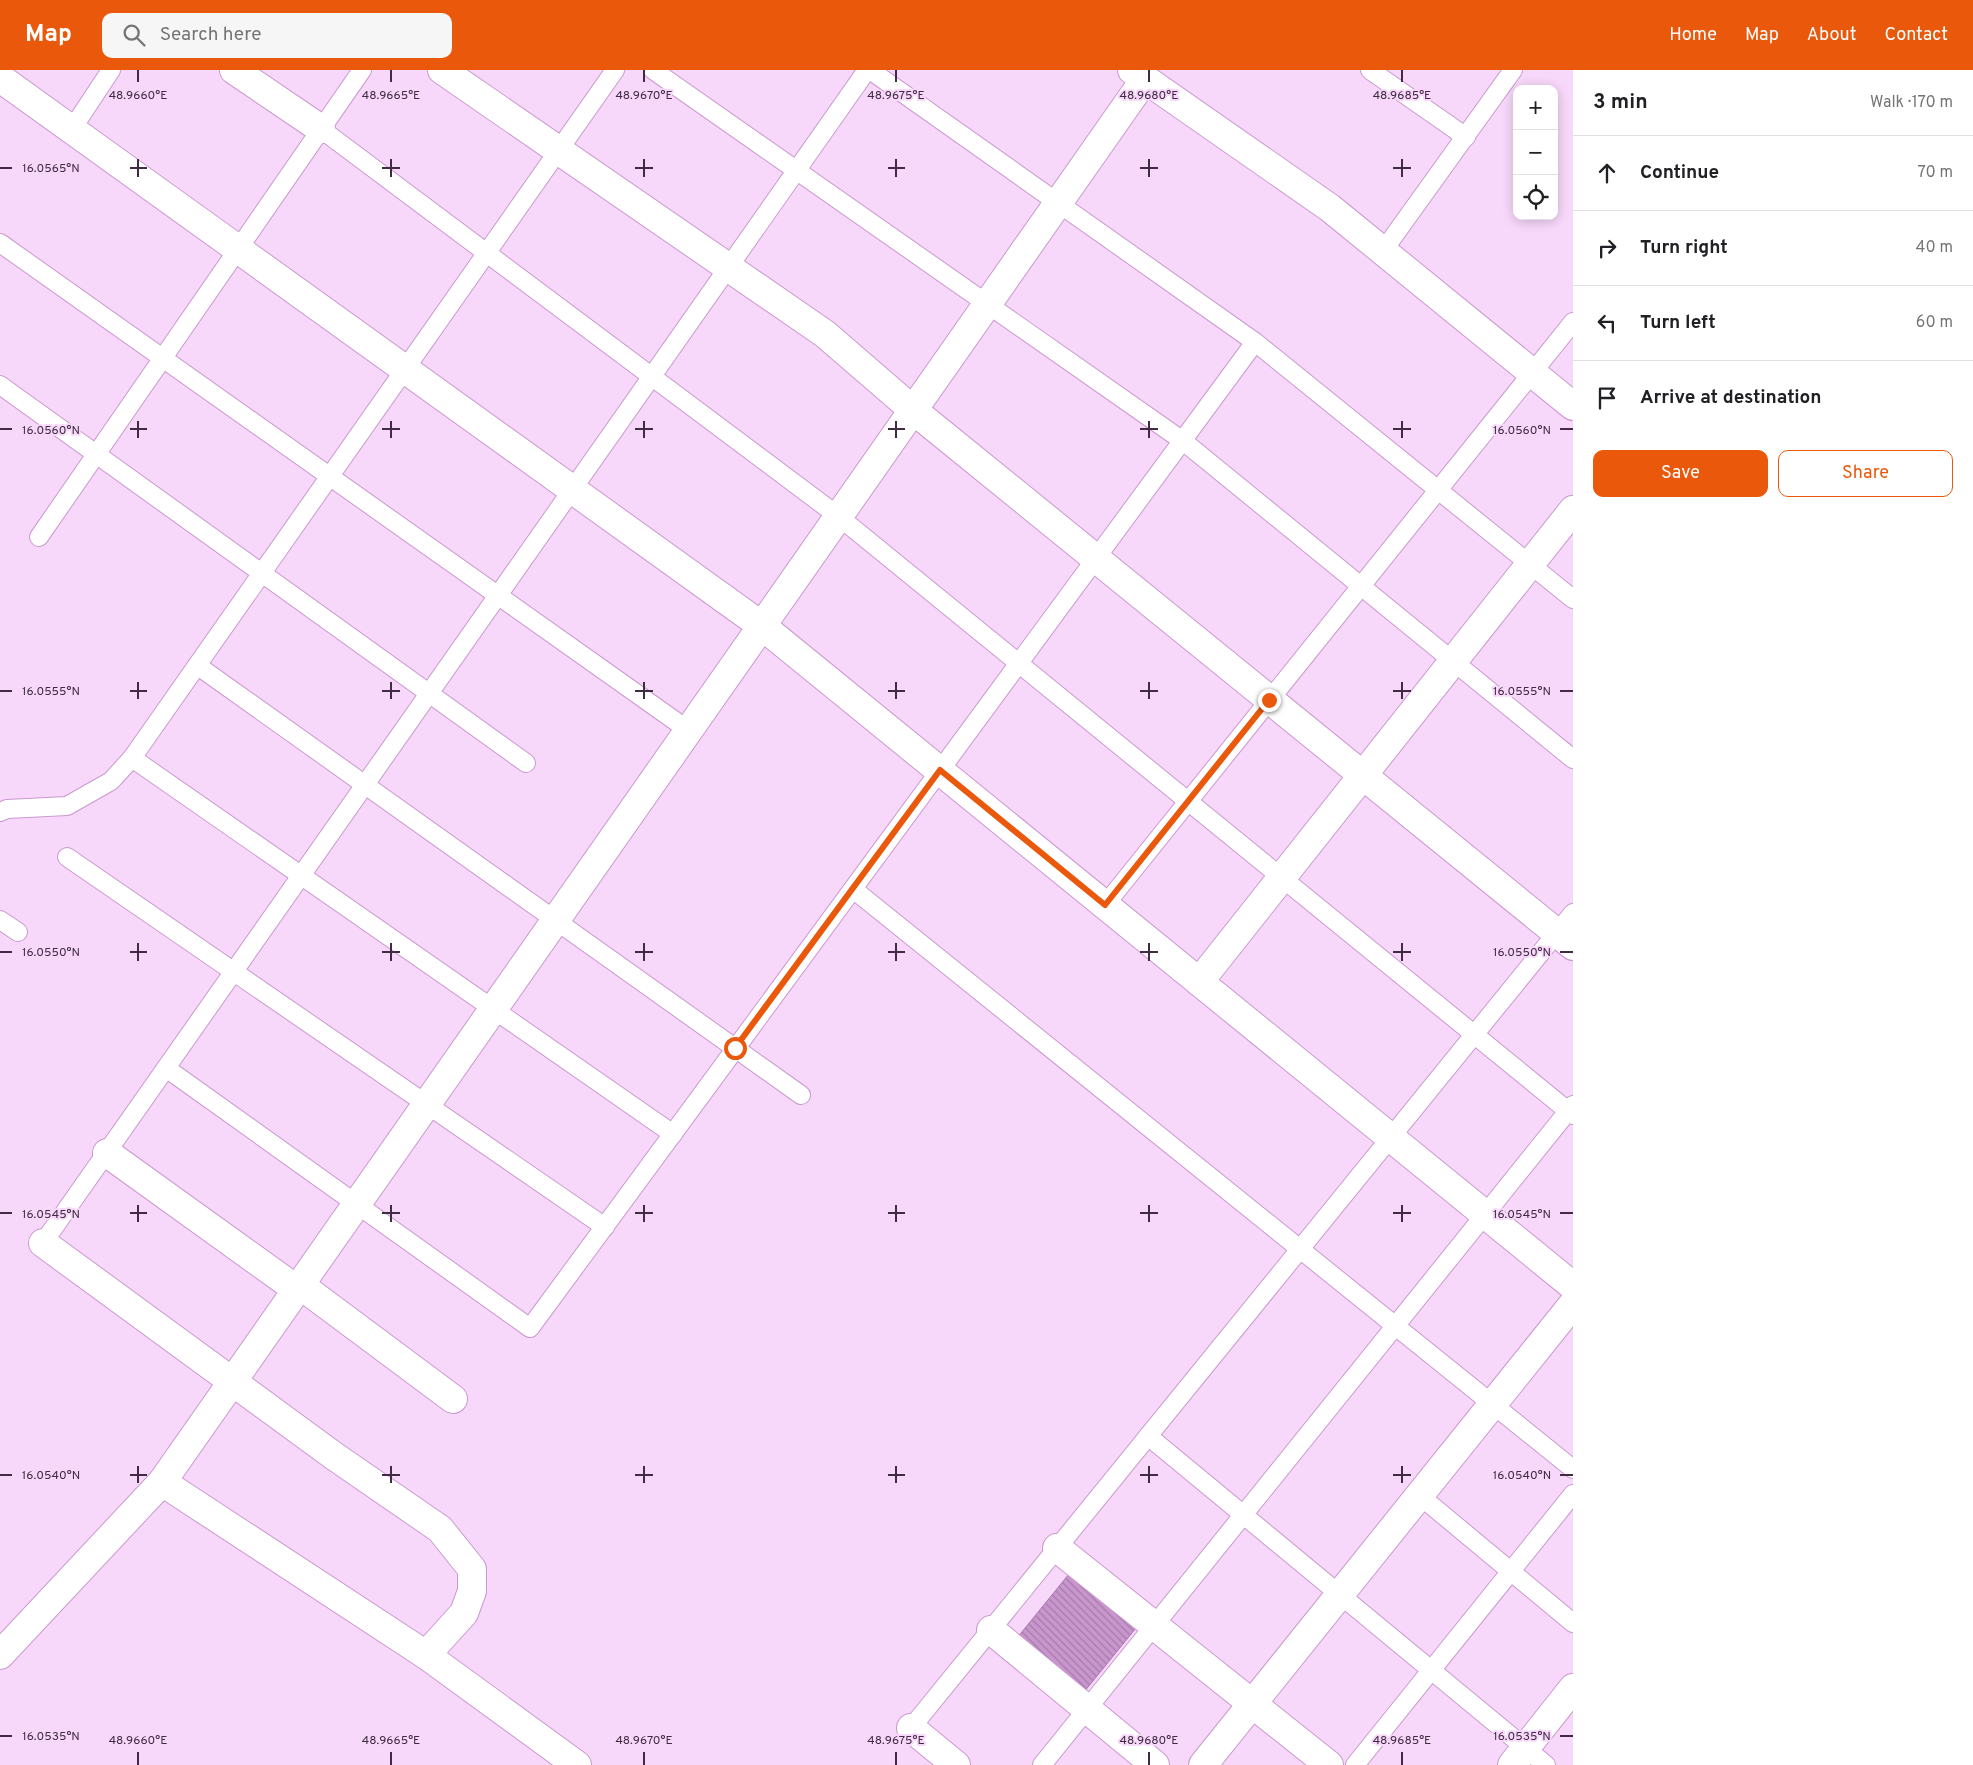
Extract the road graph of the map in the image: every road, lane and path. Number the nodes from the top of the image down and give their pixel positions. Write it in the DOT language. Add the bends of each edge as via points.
graph roads {
  1 [pos="111,70"];
  2 [pos="234,70"];
  3 [pos="362,70"];
  4 [pos="442,70"];
  5 [pos="615,70"];
  6 [pos="652,70"];
  7 [pos="869,70"];
  8 [pos="1370,70"];
  9 [pos="1514,70"];
  10 [pos="1142,73"];
  11 [pos="0,78"];
  12 [pos="72,129"];
  13 [pos="321,129"];
  14 [pos="1466,137"];
  15 [pos="559,150"];
  16 [pos="796,171"];
  17 [pos="1058,203"];
  18 [pos="0,243"];
  19 [pos="238,249"];
  20 [pos="1383,251"];
  21 [pos="487,253"];
  22 [pos="729,267"];
  23 [pos="987,304"];
  24 [pos="1573,322"];
  25 [pos="1255,342"];
  26 [pos="162,358"];
  27 [pos="405,369"];
  28 [pos="1532,372"];
  29 [pos="652,376"];
  30 [pos="0,385"];
  31 [pos="1573,406"];
  32 [pos="913,410"];
  33 [pos="1183,441"];
  34 [pos="96,454"];
  35 [pos="329,476"];
  36 [pos="572,490"];
  37 [pos="1438,490"];
  38 [pos="1573,510"];
  39 [pos="838,516"];
  40 [pos="40,536"];
  41 [pos="1096,558"];
  42 [pos="1530,564"];
  43 [pos="261,573"];
  44 [pos="1361,586"];
  45 [pos="498,596"];
  46 [pos="1573,599"];
  47 [pos="762,626"];
  48 [pos="1453,661"];
  49 [pos="1019,663"];
  50 [pos="198,666"];
  51 [pos="430,694"];
  52 [pos="1269,700"];
  53 [pos="688,730"];
  54 [pos="132,758"];
  55 [pos="1573,759"];
  56 [pos="526,763"];
  57 [pos="940,770"];
  58 [pos="1362,775"];
  59 [pos="365,785"];
  60 [pos="1188,801"];
  61 [pos="0,812"];
  62 [pos="67,857"];
  63 [pos="301,876"];
  64 [pos="1282,877"];
  65 [pos="853,889"];
  66 [pos="1105,905"];
  67 [pos="0,920"];
  68 [pos="555,920"];
  69 [pos="1568,931"];
  70 [pos="18,932"];
  71 [pos="234,972"];
  72 [pos="1199,982"];
  73 [pos="493,1009"];
  74 [pos="1474,1034"];
  75 [pos="735,1048"];
  76 [pos="166,1068"];
  77 [pos="802,1095"];
  78 [pos="426,1104"];
  79 [pos="1571,1111"];
  80 [pos="673,1134"];
  81 [pos="1391,1138"];
  82 [pos="107,1153"];
  83 [pos="356,1204"];
  84 [pos="1485,1214"];
  85 [pos="605,1227"];
  86 [pos="44,1243"];
  87 [pos="1300,1249"];
  88 [pos="300,1285"];
  89 [pos="1573,1286"];
  90 [pos="1573,1304"];
  91 [pos="1395,1326"];
  92 [pos="232,1381"];
  93 [pos="453,1399"];
  94 [pos="1493,1404"];
  95 [pos="1148,1436"];
  96 [pos="1573,1469"];
  97 [pos="162,1482"];
  98 [pos="1573,1494"];
  99 [pos="1420,1495"];
  100 [pos="1244,1515"];
  101 [pos="1057,1548"];
  102 [pos="1511,1571"];
  103 [pos="1340,1594"];
  104 [pos="1573,1623"];
  105 [pos="1154,1626"];
  106 [pos="991,1630"];
  107 [pos="0,1655"];
  108 [pos="426,1655"];
  109 [pos="1431,1670"];
  110 [pos="1573,1688"];
  111 [pos="1252,1704"];
  112 [pos="1087,1709"];
  113 [pos="911,1728"];
  114 [pos="1519,1756"];
  115 [pos="577,1765"];
  116 [pos="956,1765"];
  117 [pos="1042,1765"];
  118 [pos="1155,1765"];
  119 [pos="1203,1765"];
  120 [pos="1329,1765"];
  121 [pos="1355,1765"];
  122 [pos="1546,1765"];
  1 -- 12 [label="lane"];
  2 -- 13 [label="street"];
  3 -- 13 [label="lane"];
  4 -- 15 [label="street"];
  5 -- 15 [label="lane"];
  6 -- 16 [label="lane"];
  7 -- 16 [label="lane"];
  7 -- 17 [label="lane"];
  8 -- 14 [label="lane"];
  9 -- 14 [label="lane"];
  10 -- 17 [label="street"];
  10 -- 20 [label="street" via="1330,208"];
  11 -- 12 [label="street"];
  12 -- 19 [label="street"];
  13 -- 19 [label="lane"];
  13 -- 21 [label="lane"];
  14 -- 20 [label="lane"];
  15 -- 21 [label="lane"];
  15 -- 22 [label="street"];
  16 -- 22 [label="lane"];
  16 -- 23 [label="lane"];
  17 -- 23 [label="street"];
  17 -- 25 [label="lane"];
  18 -- 26 [label="lane"];
  19 -- 26 [label="lane"];
  19 -- 27 [label="street"];
  20 -- 28 [label="street"];
  21 -- 27 [label="lane"];
  21 -- 29 [label="lane"];
  22 -- 29 [label="lane"];
  22 -- 32 [label="street" via="825,334"];
  23 -- 32 [label="street"];
  23 -- 33 [label="lane"];
  24 -- 28 [label="lane"];
  25 -- 33 [label="lane"];
  25 -- 37 [label="lane"];
  26 -- 34 [label="lane"];
  26 -- 35 [label="lane"];
  27 -- 35 [label="lane"];
  27 -- 36 [label="street"];
  28 -- 31 [label="street"];
  28 -- 37 [label="lane"];
  29 -- 36 [label="lane"];
  29 -- 39 [label="lane"];
  30 -- 34 [label="lane"];
  32 -- 39 [label="street"];
  32 -- 41 [label="street"];
  33 -- 41 [label="lane"];
  33 -- 44 [label="lane"];
  34 -- 40 [label="lane"];
  34 -- 43 [label="lane"];
  35 -- 43 [label="lane"];
  35 -- 45 [label="lane"];
  36 -- 45 [label="lane"];
  36 -- 47 [label="street"];
  37 -- 42 [label="lane"];
  37 -- 44 [label="lane"];
  38 -- 42 [label="street"];
  39 -- 47 [label="street"];
  39 -- 49 [label="lane"];
  41 -- 49 [label="lane"];
  41 -- 52 [label="street"];
  42 -- 46 [label="lane"];
  42 -- 48 [label="street"];
  43 -- 50 [label="lane"];
  43 -- 51 [label="lane"];
  44 -- 48 [label="lane"];
  44 -- 52 [label="lane"];
  45 -- 51 [label="lane"];
  45 -- 53 [label="lane"];
  47 -- 53 [label="street"];
  47 -- 57 [label="street"];
  48 -- 55 [label="lane"];
  48 -- 58 [label="street"];
  49 -- 57 [label="lane"];
  49 -- 60 [label="lane"];
  50 -- 54 [label="lane"];
  50 -- 59 [label="lane"];
  51 -- 56 [label="lane"];
  51 -- 59 [label="lane"];
  52 -- 58 [label="street"];
  52 -- 60 [label="lane"];
  53 -- 68 [label="street"];
  54 -- 61 [label="lane" via="111,780 67,806"];
  54 -- 63 [label="lane"];
  57 -- 65 [label="lane"];
  57 -- 66 [label="street"];
  58 -- 64 [label="street"];
  58 -- 69 [label="street"];
  59 -- 63 [label="lane"];
  59 -- 68 [label="lane"];
  60 -- 64 [label="lane"];
  60 -- 66 [label="lane"];
  62 -- 71 [label="lane"];
  63 -- 71 [label="lane"];
  63 -- 73 [label="lane"];
  64 -- 72 [label="street"];
  64 -- 74 [label="lane"];
  65 -- 75 [label="lane"];
  65 -- 87 [label="lane"];
  66 -- 72 [label="street"];
  67 -- 70 [label="lane"];
  68 -- 73 [label="street"];
  68 -- 75 [label="lane"];
  69 -- 74 [label="lane"];
  71 -- 76 [label="lane"];
  71 -- 78 [label="lane"];
  72 -- 81 [label="street"];
  73 -- 78 [label="street"];
  73 -- 80 [label="lane"];
  74 -- 79 [label="lane"];
  74 -- 81 [label="lane"];
  75 -- 77 [label="lane"];
  75 -- 80 [label="lane"];
  76 -- 82 [label="lane"];
  76 -- 83 [label="lane"];
  78 -- 83 [label="street"];
  78 -- 85 [label="lane"];
  79 -- 84 [label="lane"];
  80 -- 85 [label="lane"];
  81 -- 84 [label="street"];
  81 -- 87 [label="lane"];
  82 -- 86 [label="lane"];
  82 -- 88 [label="street" via="296,1289"];
  83 -- 85 [label="lane" via="530,1328"];
  83 -- 88 [label="street"];
  84 -- 89 [label="street"];
  84 -- 91 [label="lane"];
  86 -- 92 [label="street"];
  87 -- 91 [label="lane"];
  87 -- 95 [label="lane"];
  88 -- 92 [label="street"];
  88 -- 93 [label="street"];
  90 -- 94 [label="street"];
  91 -- 94 [label="lane"];
  91 -- 100 [label="lane"];
  92 -- 97 [label="street"];
  92 -- 108 [label="street" via="440,1529 472,1569 472,1590 464,1612"];
  94 -- 96 [label="lane"];
  94 -- 99 [label="street"];
  95 -- 100 [label="lane"];
  95 -- 101 [label="lane"];
  97 -- 107 [label="street"];
  97 -- 108 [label="street"];
  98 -- 102 [label="lane"];
  99 -- 102 [label="lane"];
  99 -- 103 [label="street"];
  100 -- 103 [label="lane"];
  100 -- 105 [label="lane"];
  101 -- 105 [label="street"];
  101 -- 106 [label="lane"];
  102 -- 104 [label="lane"];
  102 -- 109 [label="lane"];
  103 -- 109 [label="lane"];
  103 -- 111 [label="street"];
  105 -- 111 [label="street"];
  105 -- 112 [label="lane"];
  106 -- 112 [label="street"];
  106 -- 113 [label="lane"];
  108 -- 115 [label="street"];
  109 -- 114 [label="lane"];
  109 -- 121 [label="lane"];
  110 -- 114 [label="street"];
  111 -- 119 [label="street"];
  111 -- 120 [label="street"];
  112 -- 117 [label="lane"];
  112 -- 118 [label="street"];
  113 -- 116 [label="street"];
  114 -- 122 [label="lane"];
}
